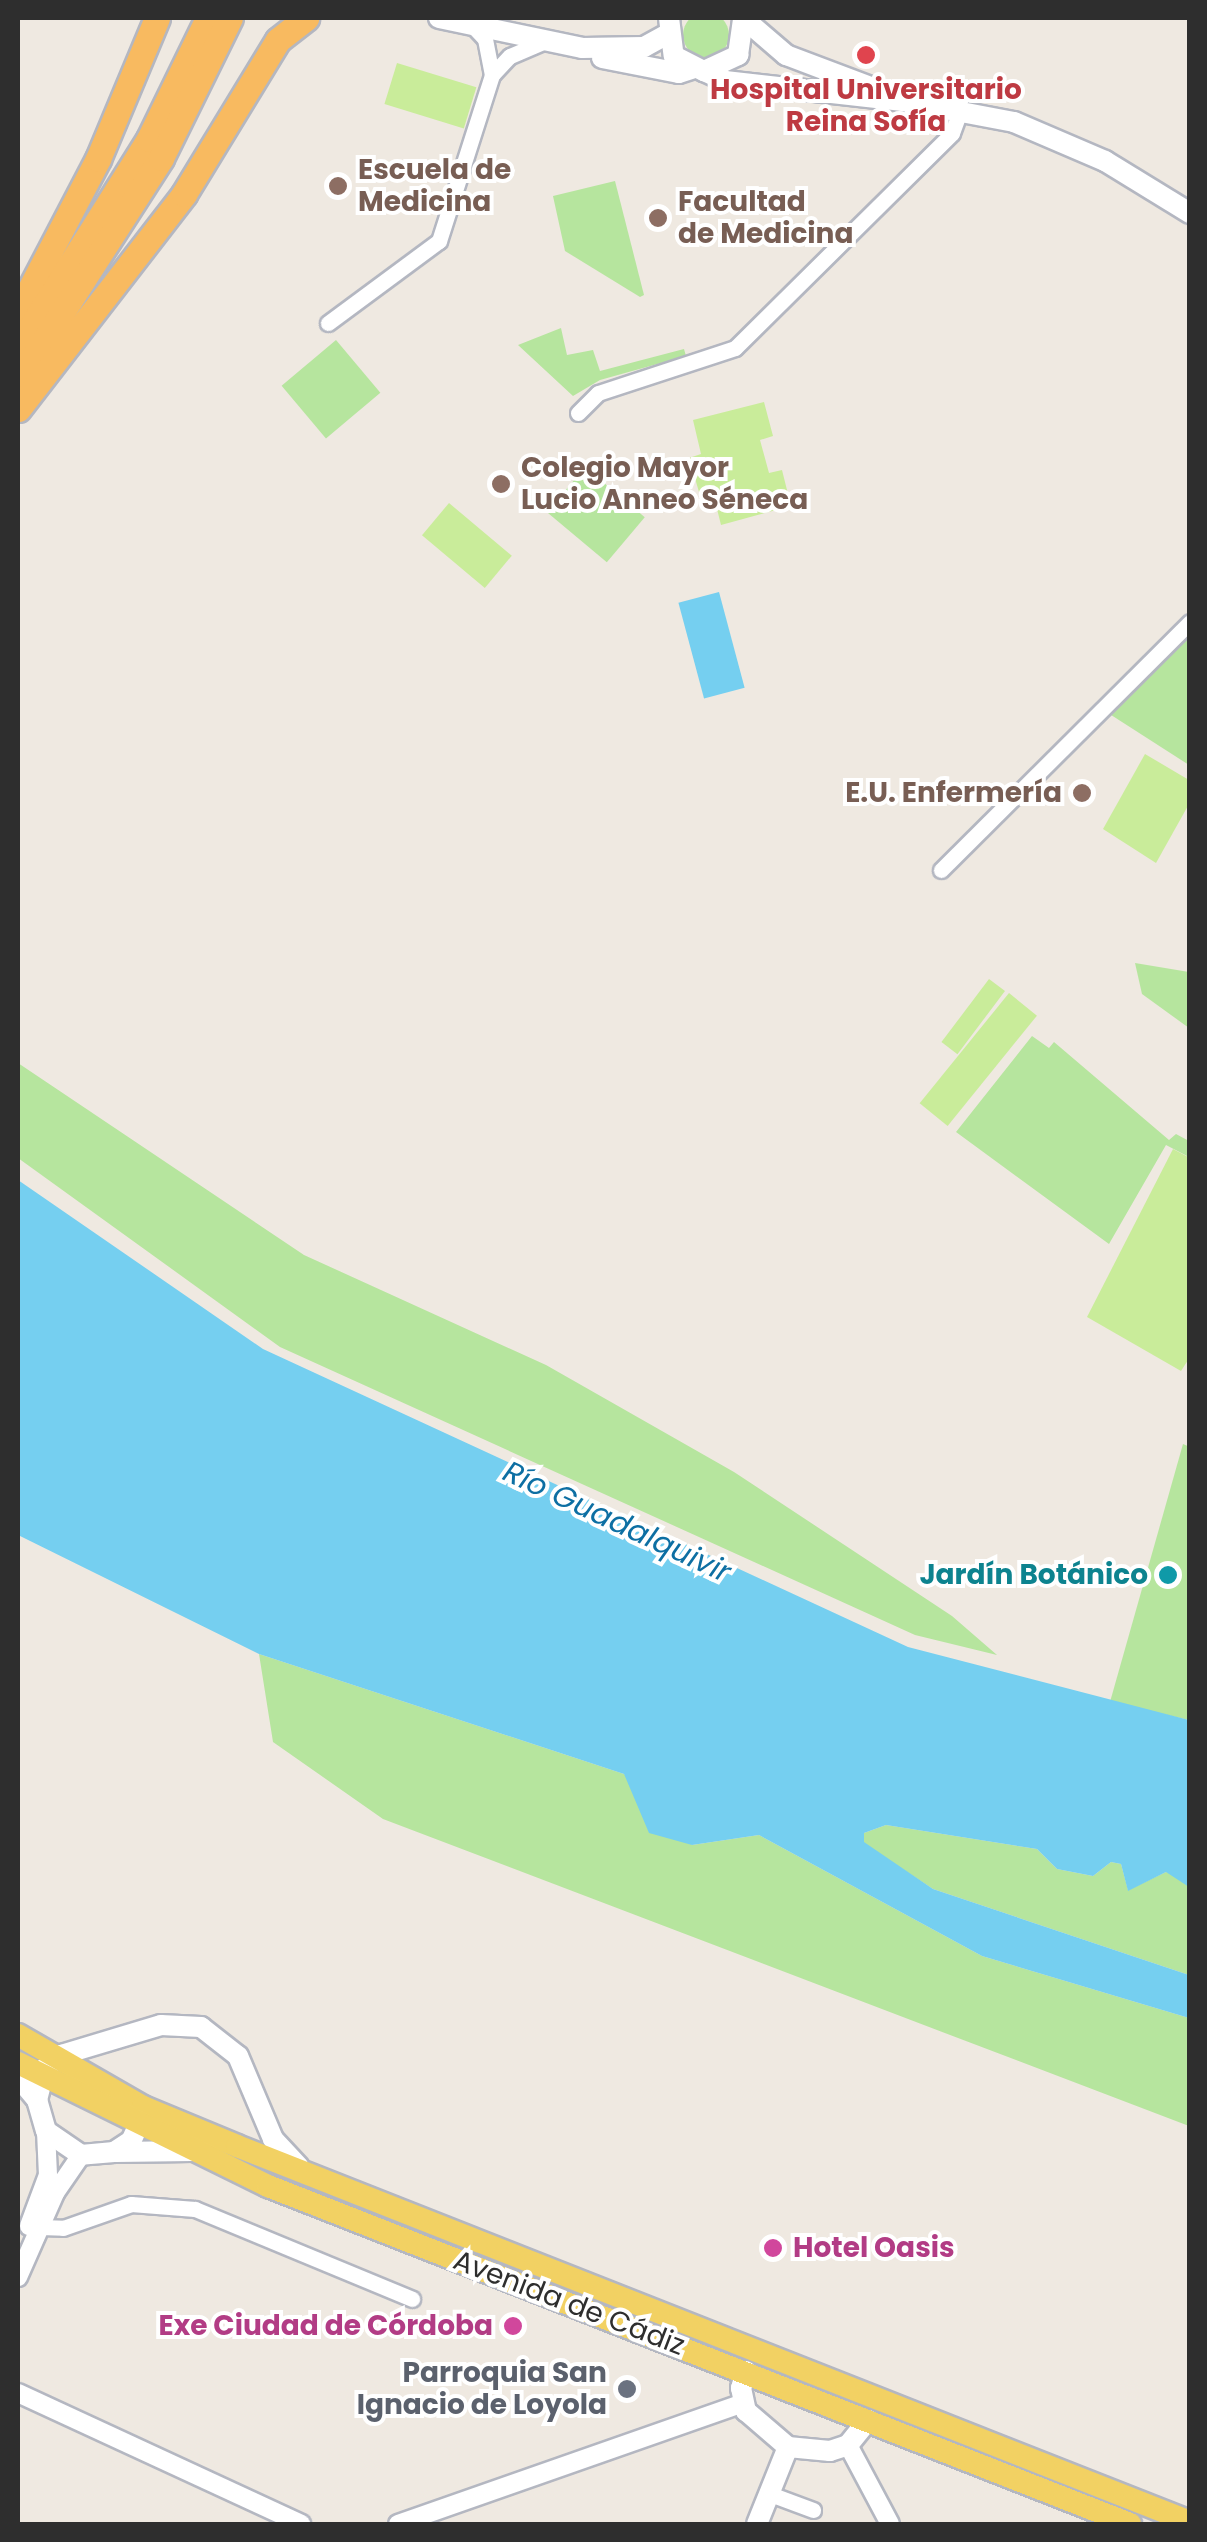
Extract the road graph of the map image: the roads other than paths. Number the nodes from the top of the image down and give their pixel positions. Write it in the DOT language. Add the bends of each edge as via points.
graph roads {
  1 [pos="132,18"];
  2 [pos="157,18"];
  3 [pos="208,18"];
  4 [pos="230,18"];
  5 [pos="306,18"];
  6 [pos="439,18"];
  7 [pos="743,18"];
  8 [pos="472,25"];
  9 [pos="668,26"];
  10 [pos="283,29"];
  11 [pos="545,41"];
  12 [pos="582,48"];
  13 [pos="139,60"];
  14 [pos="698,70"];
  15 [pos="492,75"];
  16 [pos="903,100"];
  17 [pos="960,112"];
  18 [pos="1190,213"];
  19 [pos="18,312"];
  20 [pos="328,324"];
  21 [pos="18,348"];
  22 [pos="18,381"];
  23 [pos="18,409"];
  24 [pos="578,413"];
  25 [pos="1190,622"];
  26 [pos="942,870"];
  27 [pos="18,2034"];
  28 [pos="18,2063"];
  29 [pos="48,2068"];
  30 [pos="18,2077"];
  31 [pos="35,2112"];
  32 [pos="143,2116"];
  33 [pos="194,2151"];
  34 [pos="114,2152"];
  35 [pos="82,2155"];
  36 [pos="308,2174"];
  37 [pos="40,2227"];
  38 [pos="18,2253"];
  39 [pos="18,2277"];
  40 [pos="412,2298"];
  41 [pos="746,2371"];
  42 [pos="846,2388"];
  43 [pos="18,2393"];
  44 [pos="742,2403"];
  45 [pos="872,2409"];
  46 [pos="788,2446"];
  47 [pos="848,2446"];
  48 [pos="770,2494"];
  49 [pos="813,2510"];
  50 [pos="1190,2522"];
  51 [pos="301,2524"];
  52 [pos="398,2524"];
  53 [pos="757,2524"];
  54 [pos="890,2524"];
  55 [pos="1130,2524"];
  1 -- 13 [label="highway" via="141,38"];
  2 -- 13 [label="highway"];
  3 -- 21 [label="highway" via="149,139"];
  4 -- 22 [label="highway" via="161,158"];
  5 -- 10 [label="highway"];
  6 -- 8 [label="main road"];
  7 -- 14 [label="main road" via="738,55"];
  7 -- 16 [label="main road" via="786,54"];
  8 -- 11 [label="main road"];
  8 -- 15 [label="street" via="486,39"];
  9 -- 12 [label="main road" via="644,47"];
  9 -- 14 [label="main road" via="674,56"];
  10 -- 23 [label="highway" via="184,194"];
  11 -- 12 [label="main road"];
  11 -- 15 [label="street" via="510,56"];
  12 -- 14 [label="main road" via="664,70"];
  13 -- 19 [label="highway" via="98,158"];
  14 -- 16 [label="main road" via="725,82"];
  15 -- 20 [label="street" via="440,241"];
  16 -- 17 [label="main road"];
  17 -- 18 [label="main road" via="1014,122 1076,148"];
  17 -- 24 [label="street" via="952,134 735,348 598,392"];
  25 -- 26 [label="street"];
  27 -- 29 [label="main road, Avenida de Cádiz"];
  28 -- 29 [label="main road, Avenida de Cádiz"];
  29 -- 31 [label="main road"];
  29 -- 32 [label="main road, Avenida de Cádiz"];
  29 -- 36 [label="main road, Avenida de Cádiz" via="160,2025 201,2027 238,2056 273,2139"];
  30 -- 31 [label="main road"];
  31 -- 35 [label="main road"];
  31 -- 38 [label="street" via="48,2175"];
  32 -- 33 [label="main road, Avenida de Cádiz"];
  32 -- 34 [label="main road"];
  32 -- 36 [label="main road, Avenida de Cádiz"];
  33 -- 34 [label="main road"];
  33 -- 41 [label="main road, Avenida de Cádiz" via="268,2186"];
  34 -- 35 [label="main road"];
  35 -- 37 [label="street"];
  36 -- 42 [label="main road, Avenida de Cádiz"];
  37 -- 39 [label="street"];
  37 -- 40 [label="street" via="63,2228 131,2204 195,2209"];
  41 -- 42 [label="main road" via="762,2365 818,2386"];
  41 -- 44 [label="main road"];
  41 -- 45 [label="main road, Avenida de Cádiz"];
  42 -- 45 [label="main road, Avenida de Cádiz"];
  43 -- 51 [label="street"];
  44 -- 46 [label="main road"];
  44 -- 52 [label="street"];
  45 -- 47 [label="main road"];
  45 -- 50 [label="main road, Avenida de Cádiz"];
  45 -- 55 [label="main road, Avenida de Cádiz"];
  46 -- 47 [label="main road"];
  46 -- 48 [label="main road"];
  47 -- 54 [label="street"];
  48 -- 49 [label="street"];
  48 -- 53 [label="main road"];
}
